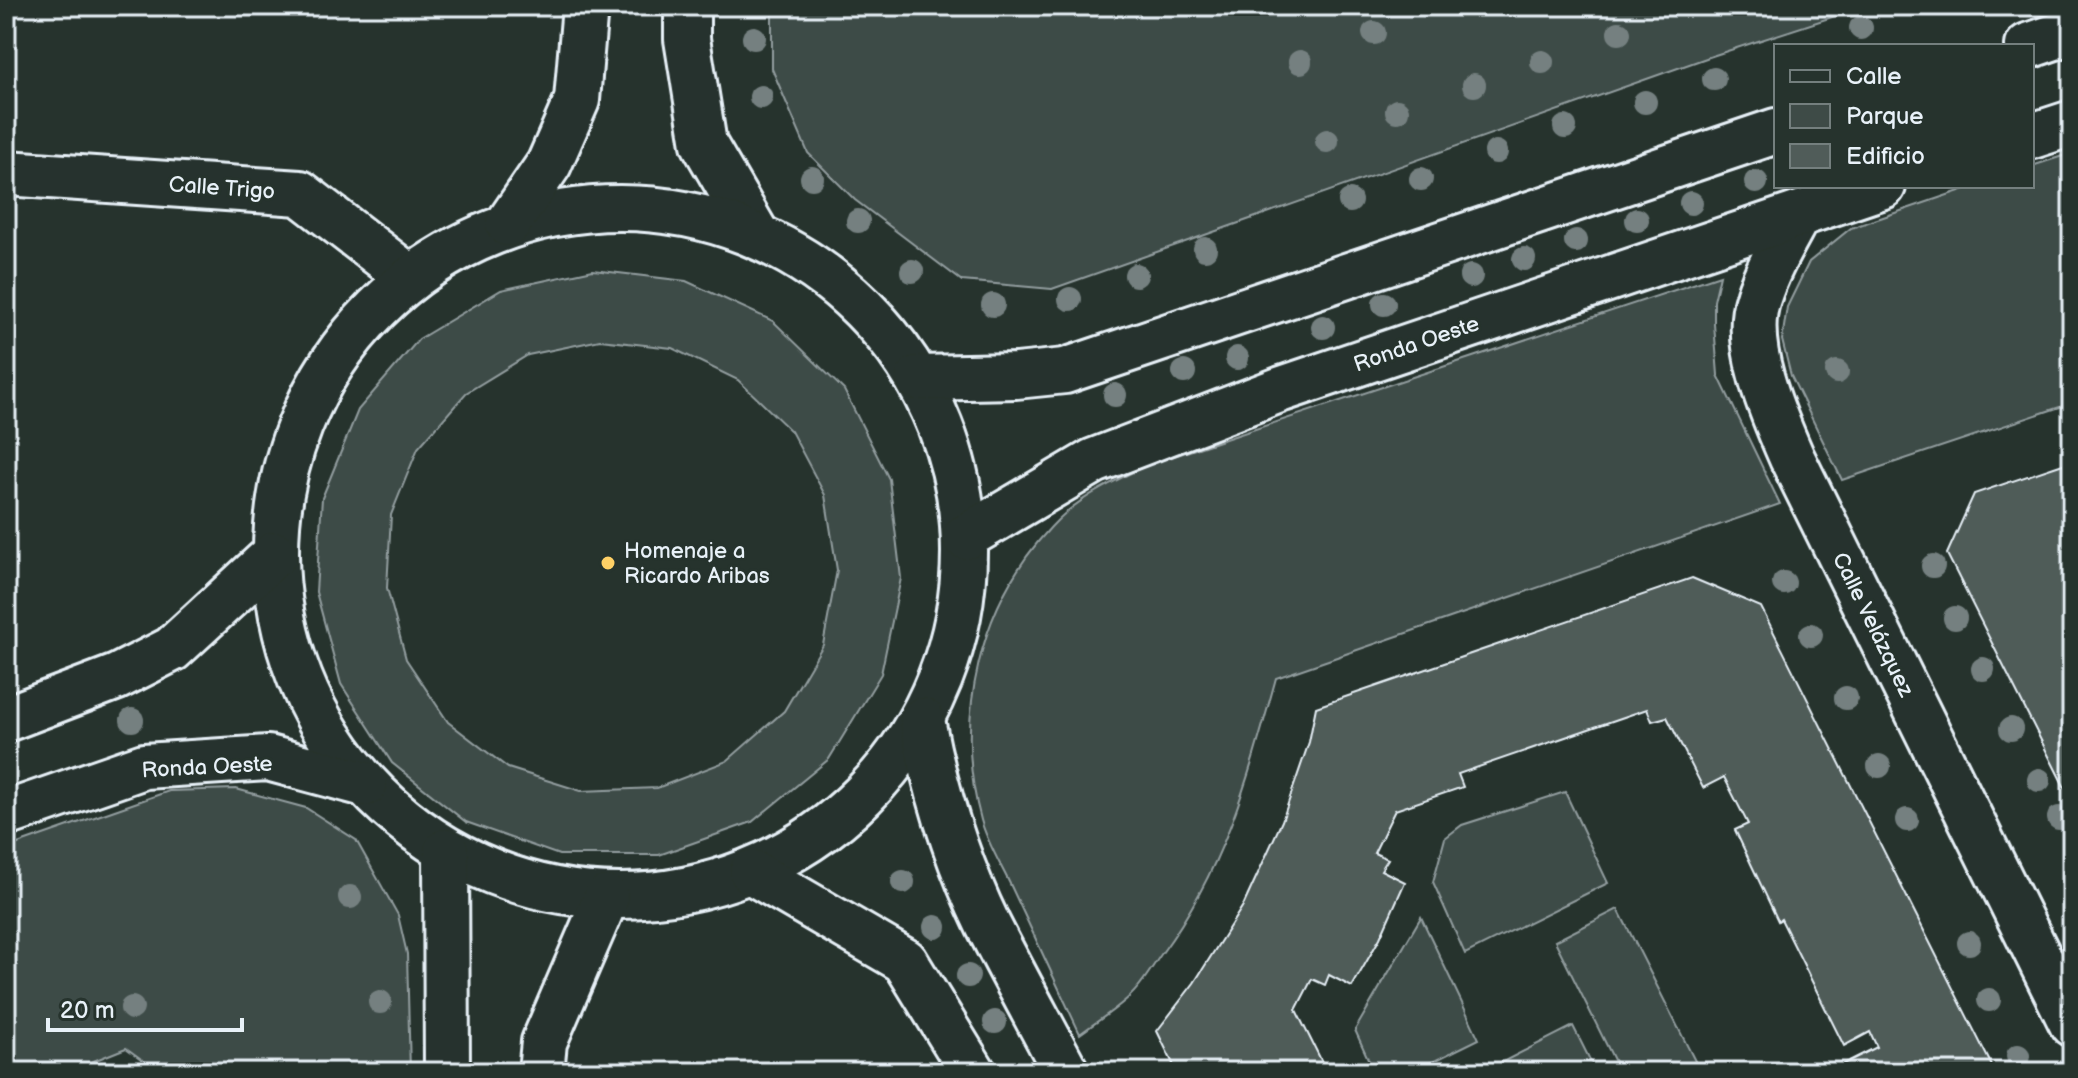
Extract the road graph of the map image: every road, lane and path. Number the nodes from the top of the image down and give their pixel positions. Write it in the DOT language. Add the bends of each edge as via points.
graph roads {
  1 [pos="585,6"];
  2 [pos="687,6"];
  3 [pos="2072,31"];
  4 [pos="2034,44"];
  5 [pos="2072,123"];
  6 [pos="1774,132"];
  7 [pos="2034,135"];
  8 [pos="6,173"];
  9 [pos="1877,188"];
  10 [pos="1798,215"];
  11 [pos="508,224"];
  12 [pos="757,235"];
  13 [pos="409,277"];
  14 [pos="918,378"];
  15 [pos="965,537"];
  16 [pos="275,554"];
  17 [pos="6,719"];
  18 [pos="922,720"];
  19 [pos="365,784"];
  20 [pos="6,814"];
  21 [pos="446,851"];
  22 [pos="752,872"];
  23 [pos="606,898"];
  24 [pos="2072,1024"];
  25 [pos="447,1072"];
  26 [pos="541,1072"];
  27 [pos="973,1072"];
  28 [pos="1066,1072"];
  1 -- 11 [label="main road" via="577,100 549,164"];
  2 -- 12 [label="main road" via="687,39 704,144"];
  3 -- 4 [label="main road"];
  5 -- 7 [label="main road"];
  6 -- 14 [label="main road" via="1065,371"];
  8 -- 13 [label="main road, Calle Trigo" via="300,193"];
  9 -- 10 [label="main road, Ronda Oeste"];
  10 -- 15 [label="main road, Ronda Oeste" via="1336,370 1094,461"];
  10 -- 24 [label="main road, Calle Velázquez" via="1756,301 1755,342 1767,401"];
  11 -- 12 [label="main road" via="591,207 676,210"];
  11 -- 13 [label="main road"];
  12 -- 14 [label="main road" via="821,271 875,320"];
  13 -- 16 [label="main road" via="337,353 290,449"];
  14 -- 15 [label="main road" via="951,455"];
  15 -- 18 [label="main road" via="956,631"];
  16 -- 17 [label="main road" via="172,649 117,677"];
  16 -- 19 [label="main road" via="285,638 316,716"];
  18 -- 22 [label="main road" via="851,811"];
  18 -- 28 [label="main road" via="932,771 987,922"];
  19 -- 20 [label="main road, Ronda Oeste" via="268,758 144,766"];
  19 -- 21 [label="main road"];
  21 -- 23 [label="main road" via="523,884"];
  21 -- 25 [label="main road"];
  22 -- 23 [label="main road" via="681,893"];
  22 -- 27 [label="main road" via="905,961"];
  23 -- 26 [label="main road" via="544,1042"];
}
